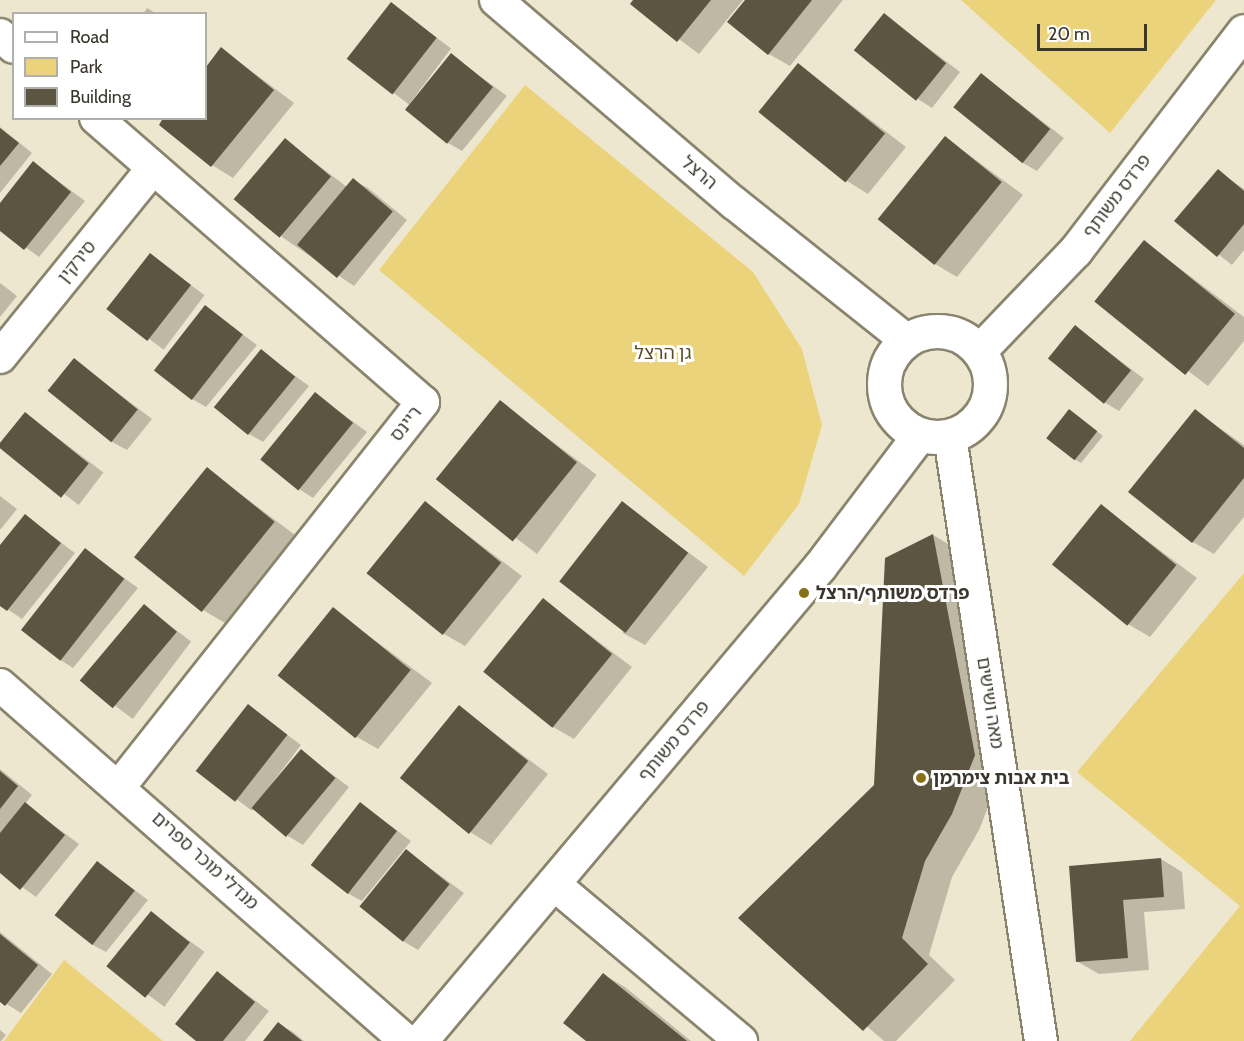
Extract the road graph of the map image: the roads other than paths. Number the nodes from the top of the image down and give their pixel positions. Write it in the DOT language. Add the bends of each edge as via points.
graph roads {
  1 [pos="495,0"];
  2 [pos="1244,31"];
  3 [pos="0,35"];
  4 [pos="12,45"];
  5 [pos="98,120"];
  6 [pos="153,168"];
  7 [pos="906,340"];
  8 [pos="979,351"];
  9 [pos="0,357"];
  10 [pos="934,435"];
  11 [pos="0,685"];
  12 [pos="120,785"];
  13 [pos="555,885"];
  14 [pos="406,1041"];
  15 [pos="420,1041"];
  16 [pos="741,1041"];
  17 [pos="1041,1041"];
  1 -- 7 [label="street, הרצל" via="734,203"];
  2 -- 8 [label="street, פרדס משותף" via="1075,251"];
  3 -- 4 [label="street"];
  5 -- 6 [label="street, ריינס"];
  6 -- 9 [label="street, סירקין"];
  6 -- 12 [label="street, ריינס" via="423,402"];
  7 -- 8 [label="street" via="937,330 968,340"];
  7 -- 10 [label="street" via="887,366 885,399 893,415"];
  8 -- 10 [label="street" via="990,379 984,409"];
  10 -- 13 [label="street, פרדס משותף"];
  10 -- 17 [label="street, מאה ושישים"];
  11 -- 12 [label="street, מנדלי מוכר ספרים"];
  12 -- 14 [label="street, מנדלי מוכר ספרים"];
  13 -- 15 [label="street, פרדס משותף"];
  13 -- 16 [label="street"];
}
